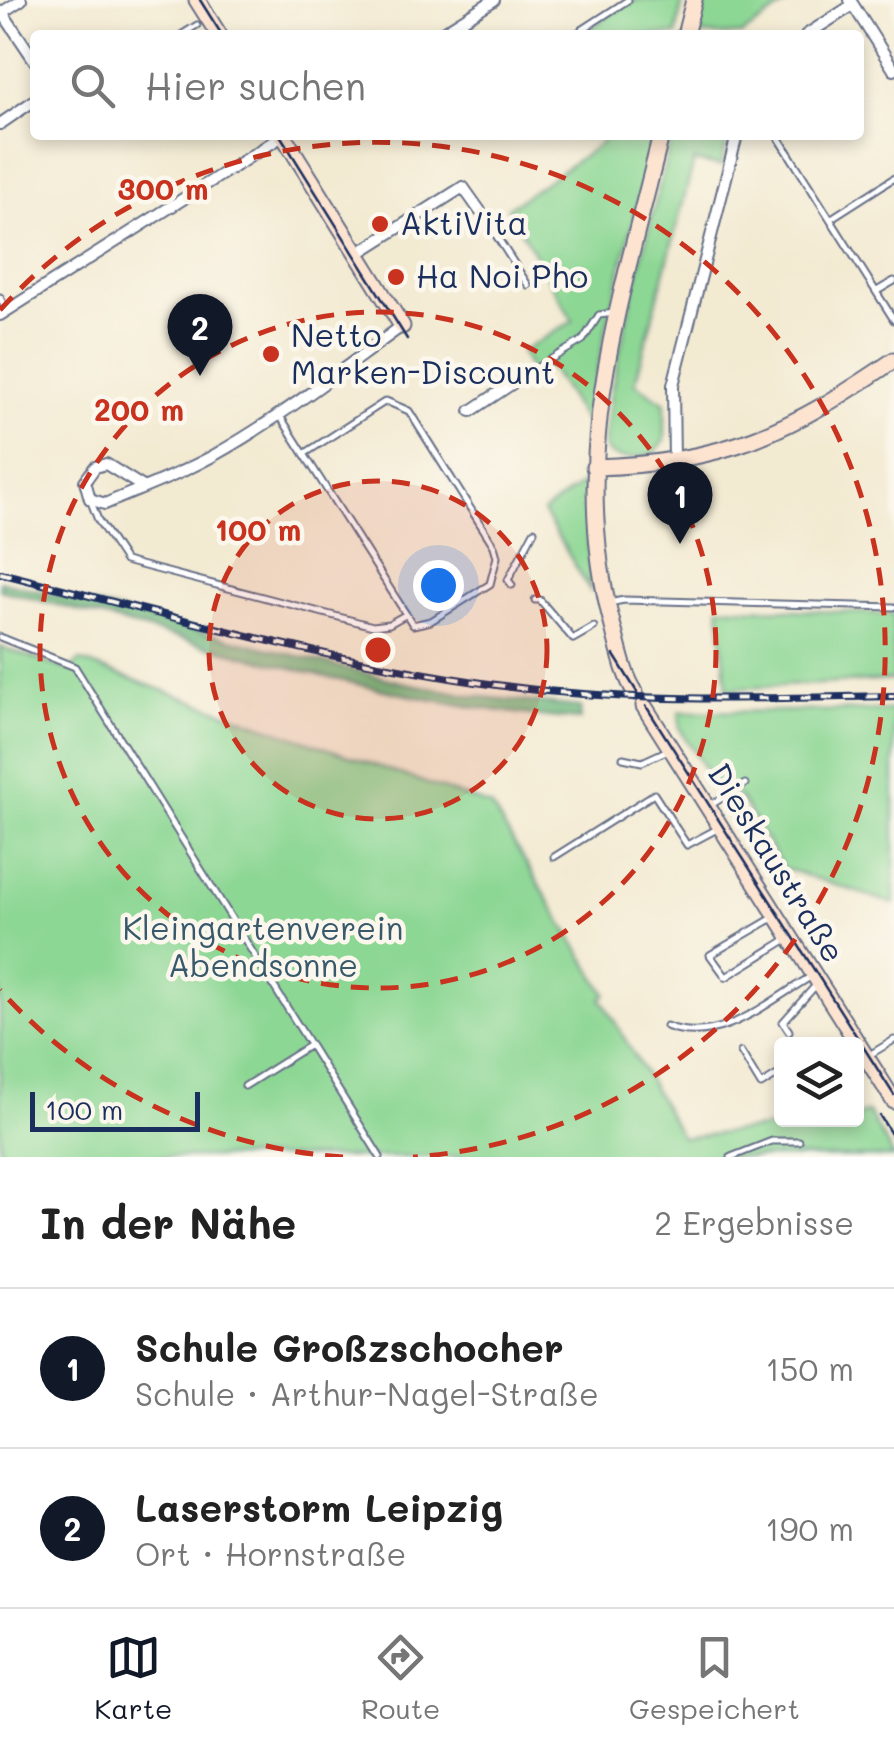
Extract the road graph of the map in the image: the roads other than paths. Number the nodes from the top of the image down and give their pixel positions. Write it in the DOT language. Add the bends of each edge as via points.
graph roads {
  1 [pos="21,0"];
  2 [pos="197,0"];
  3 [pos="494,0"];
  4 [pos="628,0"];
  5 [pos="694,0"];
  6 [pos="851,2"];
  7 [pos="4,8"];
  8 [pos="196,24"];
  9 [pos="188,30"];
  10 [pos="217,30"];
  11 [pos="446,30"];
  12 [pos="582,30"];
  13 [pos="686,30"];
  14 [pos="813,30"];
  15 [pos="894,42"];
  16 [pos="881,50"];
  17 [pos="30,52"];
  18 [pos="894,70"];
  19 [pos="30,103"];
  20 [pos="0,124"];
  21 [pos="275,140"];
  22 [pos="286,140"];
  23 [pos="660,140"];
  24 [pos="735,140"];
  25 [pos="780,140"];
  26 [pos="894,178"];
  27 [pos="480,211"];
  28 [pos="830,219"];
  29 [pos="356,254"];
  30 [pos="894,280"];
  31 [pos="528,286"];
  32 [pos="877,291"];
  33 [pos="0,296"];
  34 [pos="3,312"];
  35 [pos="616,313"];
  36 [pos="894,320"];
  37 [pos="402,326"];
  38 [pos="894,360"];
  39 [pos="531,372"];
  40 [pos="471,411"];
  41 [pos="280,416"];
  42 [pos="304,454"];
  43 [pos="674,462"];
  44 [pos="594,467"];
  45 [pos="143,488"];
  46 [pos="90,500"];
  47 [pos="534,531"];
  48 [pos="512,586"];
  49 [pos="535,600"];
  50 [pos="606,603"];
  51 [pos="894,608"];
  52 [pos="406,614"];
  53 [pos="594,627"];
  54 [pos="0,637"];
  55 [pos="671,750"];
  56 [pos="623,758"];
  57 [pos="745,784"];
  58 [pos="708,806"];
  59 [pos="722,826"];
  60 [pos="554,857"];
  61 [pos="777,915"];
  62 [pos="791,937"];
  63 [pos="817,978"];
  64 [pos="666,1026"];
  65 [pos="789,1032"];
  66 [pos="850,1037"];
  67 [pos="894,1040"];
  68 [pos="310,1045"];
  69 [pos="742,1052"];
  70 [pos="864,1055"];
  71 [pos="864,1060"];
  72 [pos="774,1077"];
  73 [pos="246,1086"];
  74 [pos="894,1101"];
  75 [pos="799,1142"];
  76 [pos="380,1157"];
  77 [pos="731,1157"];
  1 -- 7 [label="street"];
  2 -- 10 [label="street"];
  3 -- 11 [label="street"];
  4 -- 12 [label="lane"];
  5 -- 13 [label="street"];
  6 -- 14 [label="street"];
  6 -- 16 [label="street"];
  7 -- 17 [label="street"];
  8 -- 9 [label="lane"];
  15 -- 16 [label="lane"];
  16 -- 18 [label="street"];
  19 -- 20 [label="street"];
  21 -- 34 [label="street"];
  22 -- 29 [label="street"];
  23 -- 35 [label="street, Dieskaustraße"];
  24 -- 43 [label="street" via="673,385"];
  25 -- 28 [label="lane"];
  26 -- 28 [label="lane"];
  27 -- 29 [label="street" via="463,187"];
  27 -- 31 [label="lane"];
  28 -- 32 [label="lane"];
  29 -- 37 [label="street"];
  30 -- 32 [label="lane"];
  32 -- 36 [label="lane"];
  33 -- 34 [label="lane"];
  35 -- 39 [label="lane" via="600,315 584,340"];
  35 -- 44 [label="street, Dieskaustraße"];
  37 -- 41 [label="street"];
  38 -- 43 [label="street" via="768,436"];
  39 -- 40 [label="street"];
  41 -- 42 [label="lane"];
  41 -- 45 [label="street"];
  42 -- 52 [label="lane"];
  42 -- 52 [label="lane" via="386,400 409,411 420,428 497,558 490,584 432,621 412,625"];
  43 -- 44 [label="street"];
  44 -- 50 [label="street, Dieskaustraße"];
  45 -- 46 [label="street" via="105,504"];
  45 -- 46 [label="street" via="106,464 85,481"];
  46 -- 52 [label="lane" via="125,562 373,626"];
  47 -- 48 [label="lane" via="508,580"];
  49 -- 53 [label="lane" via="573,639"];
  50 -- 51 [label="lane"];
  50 -- 55 [label="street, Dieskaustraße" via="636,693"];
  54 -- 68 [label="lane" via="75,667"];
  55 -- 56 [label="lane" via="642,762"];
  55 -- 58 [label="street, Dieskaustraße"];
  57 -- 58 [label="lane"];
  58 -- 59 [label="street, Dieskaustraße"];
  59 -- 60 [label="lane" via="688,845 654,794"];
  59 -- 61 [label="street, Dieskaustraße"];
  61 -- 62 [label="street, Dieskaustraße"];
  61 -- 62 [label="lane" via="710,955 726,977"];
  62 -- 63 [label="street, Dieskaustraße"];
  63 -- 64 [label="lane" via="732,1025 686,1034"];
  63 -- 65 [label="lane" via="783,1022"];
  63 -- 66 [label="street, Dieskaustraße"];
  67 -- 70 [label="lane"];
  68 -- 73 [label="lane"];
  68 -- 76 [label="lane"];
  69 -- 72 [label="lane" via="761,1084"];
  71 -- 74 [label="street, Dieskaustraße"];
  75 -- 77 [label="lane" via="772,1141"];
}
